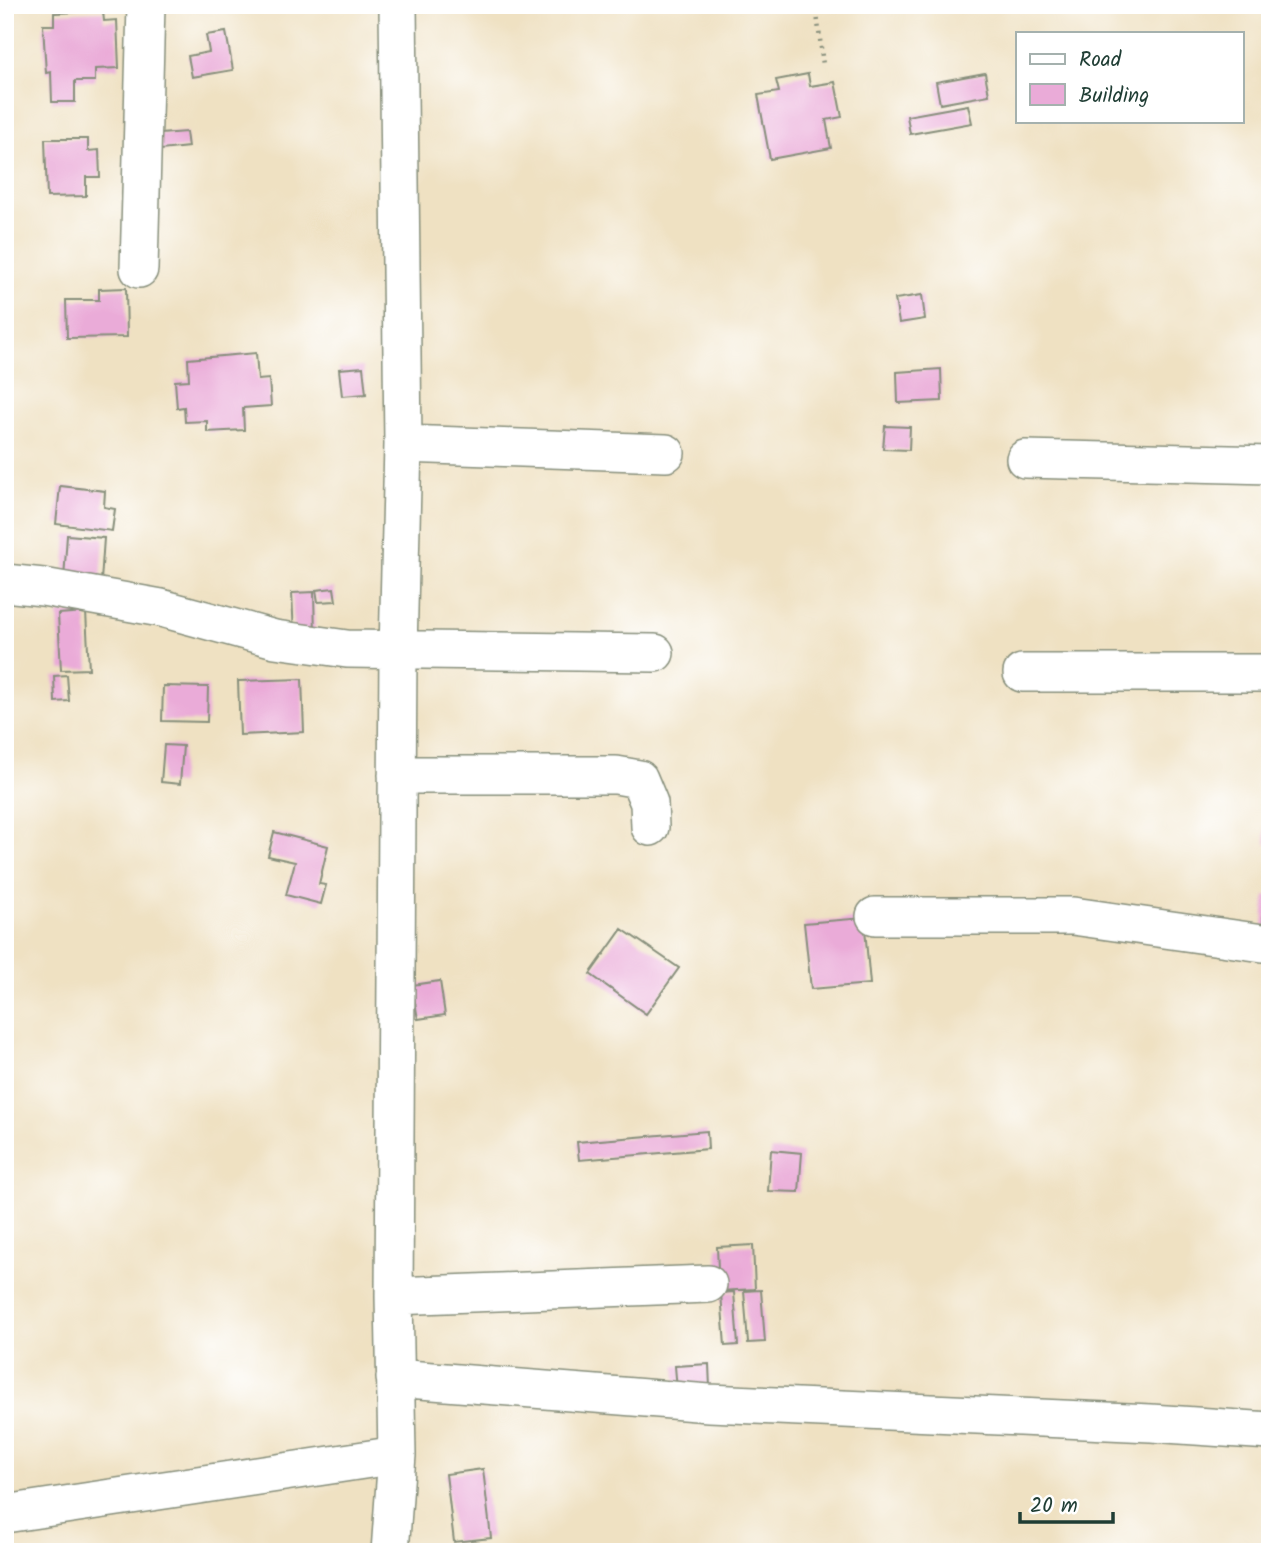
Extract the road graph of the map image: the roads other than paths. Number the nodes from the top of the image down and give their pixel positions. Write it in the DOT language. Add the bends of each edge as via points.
graph roads {
  1 [pos="146,5"];
  2 [pos="398,5"];
  3 [pos="139,269"];
  4 [pos="402,444"];
  5 [pos="666,453"];
  6 [pos="1025,459"];
  7 [pos="1270,465"];
  8 [pos="5,583"];
  9 [pos="398,651"];
  10 [pos="654,653"];
  11 [pos="1022,673"];
  12 [pos="1270,673"];
  13 [pos="397,775"];
  14 [pos="650,827"];
  15 [pos="875,916"];
  16 [pos="1270,944"];
  17 [pos="708,1284"];
  18 [pos="394,1296"];
  19 [pos="395,1378"];
  20 [pos="1270,1431"];
  21 [pos="397,1455"];
  22 [pos="5,1514"];
  23 [pos="390,1552"];
  1 -- 3 [label="street"];
  2 -- 4 [label="street"];
  4 -- 5 [label="street"];
  4 -- 9 [label="street"];
  6 -- 7 [label="street"];
  8 -- 9 [label="street" via="161,608 275,639"];
  9 -- 10 [label="street"];
  9 -- 13 [label="street"];
  11 -- 12 [label="street"];
  13 -- 14 [label="street" via="616,775 639,779 649,803"];
  13 -- 18 [label="street"];
  15 -- 16 [label="street" via="1073,916"];
  17 -- 18 [label="street"];
  18 -- 19 [label="street"];
  19 -- 20 [label="street" via="709,1403"];
  19 -- 21 [label="street"];
  21 -- 22 [label="street"];
  21 -- 23 [label="street"];
}
